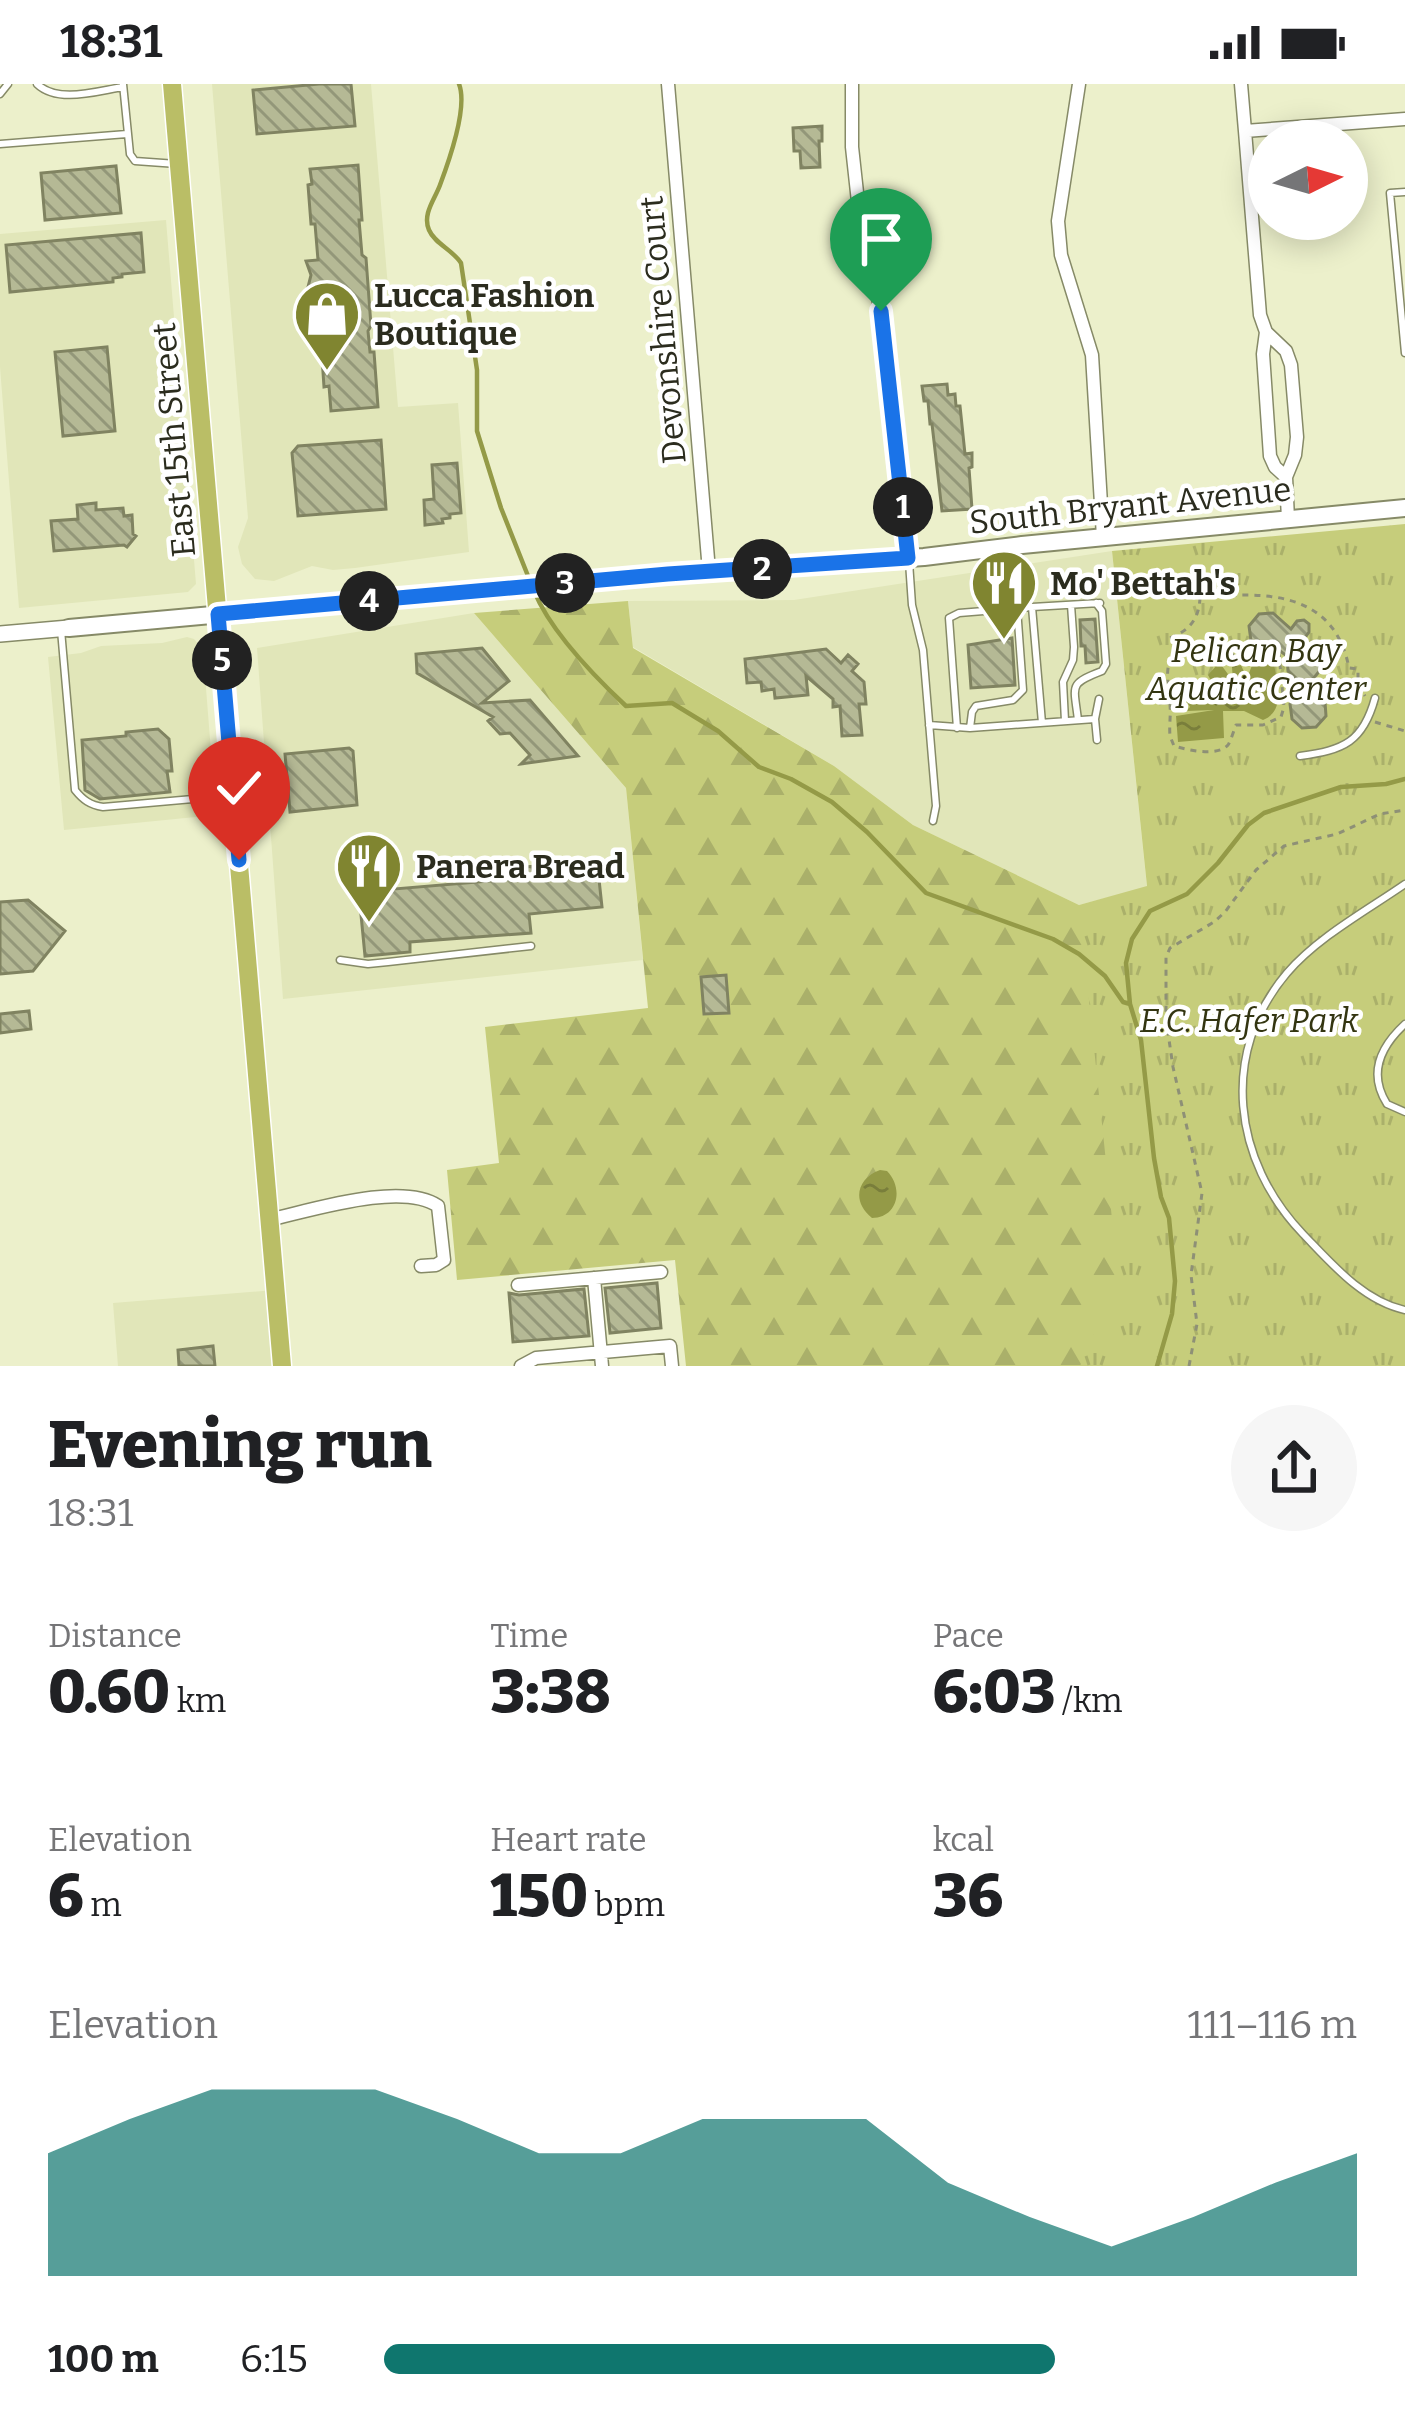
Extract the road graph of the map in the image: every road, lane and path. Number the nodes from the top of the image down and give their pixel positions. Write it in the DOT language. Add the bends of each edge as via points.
graph roads {
  1 [pos="8,84"];
  2 [pos="37,84"];
  3 [pos="172,84"];
  4 [pos="668,84"];
  5 [pos="852,84"];
  6 [pos="1079,84"];
  7 [pos="1241,84"];
  8 [pos="123,86"];
  9 [pos="0,94"];
  10 [pos="1405,118"];
  11 [pos="1245,130"];
  12 [pos="128,134"];
  13 [pos="0,144"];
  14 [pos="180,164"];
  15 [pos="1405,192"];
  16 [pos="1405,228"];
  17 [pos="1394,229"];
  18 [pos="1266,332"];
  19 [pos="1405,353"];
  20 [pos="1293,390"];
  21 [pos="1265,394"];
  22 [pos="1286,478"];
  23 [pos="1405,508"];
  24 [pos="1288,518"];
  25 [pos="1103,537"];
  26 [pos="908,558"];
  27 [pos="709,571"];
  28 [pos="1071,605"];
  29 [pos="1017,608"];
  30 [pos="1032,608"];
  31 [pos="218,614"];
  32 [pos="65,628"];
  33 [pos="0,634"];
  34 [pos="1169,638"];
  35 [pos="1332,685"];
  36 [pos="1282,688"];
  37 [pos="1375,698"];
  38 [pos="1099,699"];
  39 [pos="1095,719"];
  40 [pos="1369,719"];
  41 [pos="1078,720"];
  42 [pos="1065,721"];
  43 [pos="1042,723"];
  44 [pos="929,725"];
  45 [pos="957,728"];
  46 [pos="970,728"];
  47 [pos="1405,731"];
  48 [pos="1097,740"];
  49 [pos="1300,756"];
  50 [pos="193,799"];
  51 [pos="1405,810"];
  52 [pos="933,821"];
  53 [pos="1405,884"];
  54 [pos="531,946"];
  55 [pos="340,960"];
  56 [pos="1405,1024"];
  57 [pos="1405,1112"];
  58 [pos="268,1220"];
  59 [pos="421,1265"];
  60 [pos="661,1272"];
  61 [pos="594,1278"];
  62 [pos="518,1285"];
  63 [pos="1405,1310"];
  64 [pos="601,1359"];
  65 [pos="522,1364"];
  66 [pos="282,1366"];
  67 [pos="672,1366"];
  68 [pos="1189,1366"];
  1 -- 9 [label="lane"];
  2 -- 8 [label="lane" via="70,94"];
  3 -- 14 [label="main road, East 15th Street"];
  4 -- 27 [label="street, Devonshire Court"];
  5 -- 26 [label="street" via="860,220 881,311"];
  6 -- 25 [label="street" via="1058,221 1092,356"];
  7 -- 11 [label="street"];
  8 -- 12 [label="lane"];
  10 -- 11 [label="street"];
  11 -- 18 [label="street"];
  12 -- 13 [label="lane"];
  12 -- 14 [label="lane" via="135,161"];
  14 -- 31 [label="main road, East 15th Street"];
  15 -- 17 [label="lane" via="1390,193"];
  16 -- 17 [label="lane"];
  17 -- 19 [label="lane"];
  18 -- 20 [label="street" via="1286,351"];
  18 -- 21 [label="street"];
  20 -- 21 [label="street"];
  20 -- 22 [label="street" via="1297,437"];
  21 -- 22 [label="street" via="1270,456"];
  22 -- 24 [label="street"];
  23 -- 24 [label="main road, South Bryant Avenue"];
  24 -- 25 [label="main road, South Bryant Avenue"];
  25 -- 26 [label="main road, South Bryant Avenue"];
  26 -- 27 [label="main road, South Bryant Avenue"];
  26 -- 44 [label="lane"];
  27 -- 31 [label="main road, South Bryant Avenue"];
  28 -- 30 [label="lane"];
  28 -- 41 [label="lane" via="1098,603 1106,664 1076,685"];
  28 -- 42 [label="lane"];
  29 -- 30 [label="lane"];
  29 -- 45 [label="lane" via="950,618"];
  29 -- 46 [label="lane" via="1023,690 1013,700 976,706"];
  30 -- 43 [label="lane"];
  31 -- 32 [label="main road, South Bryant Avenue"];
  31 -- 58 [label="main road, East 15th Street"];
  32 -- 33 [label="street, South Bryant Avenue"];
  32 -- 50 [label="lane" via="76,790 104,807"];
  34 -- 40 [label="path" via="1191,625 1200,598 1294,600 1323,619 1349,668 1358,669"];
  35 -- 36 [label="path"];
  36 -- 36 [label="path" via="1281,717 1239,723 1222,749 1172,742 1168,667 1180,650 1279,653"];
  37 -- 40 [label="lane"];
  38 -- 39 [label="lane"];
  39 -- 41 [label="lane"];
  39 -- 48 [label="lane"];
  40 -- 47 [label="path"];
  40 -- 49 [label="lane" via="1348,743"];
  41 -- 42 [label="lane"];
  42 -- 43 [label="lane"];
  43 -- 46 [label="lane"];
  44 -- 45 [label="lane"];
  44 -- 52 [label="lane"];
  45 -- 46 [label="lane"];
  51 -- 68 [label="path" via="1284,846 1226,912 1166,957 1173,1067 1202,1192"];
  53 -- 63 [label="lane" via="1290,969 1257,1021 1242,1081 1243,1119 1268,1189 1328,1260 1364,1291"];
  54 -- 55 [label="lane" via="368,964"];
  56 -- 57 [label="lane" via="1385,1048 1376,1082 1387,1104"];
  58 -- 59 [label="street" via="398,1196 432,1201 444,1260"];
  58 -- 66 [label="main road, East 15th Street"];
  60 -- 61 [label="street"];
  61 -- 62 [label="street"];
  61 -- 64 [label="street"];
  64 -- 65 [label="street"];
  64 -- 67 [label="street" via="670,1346"];
}
